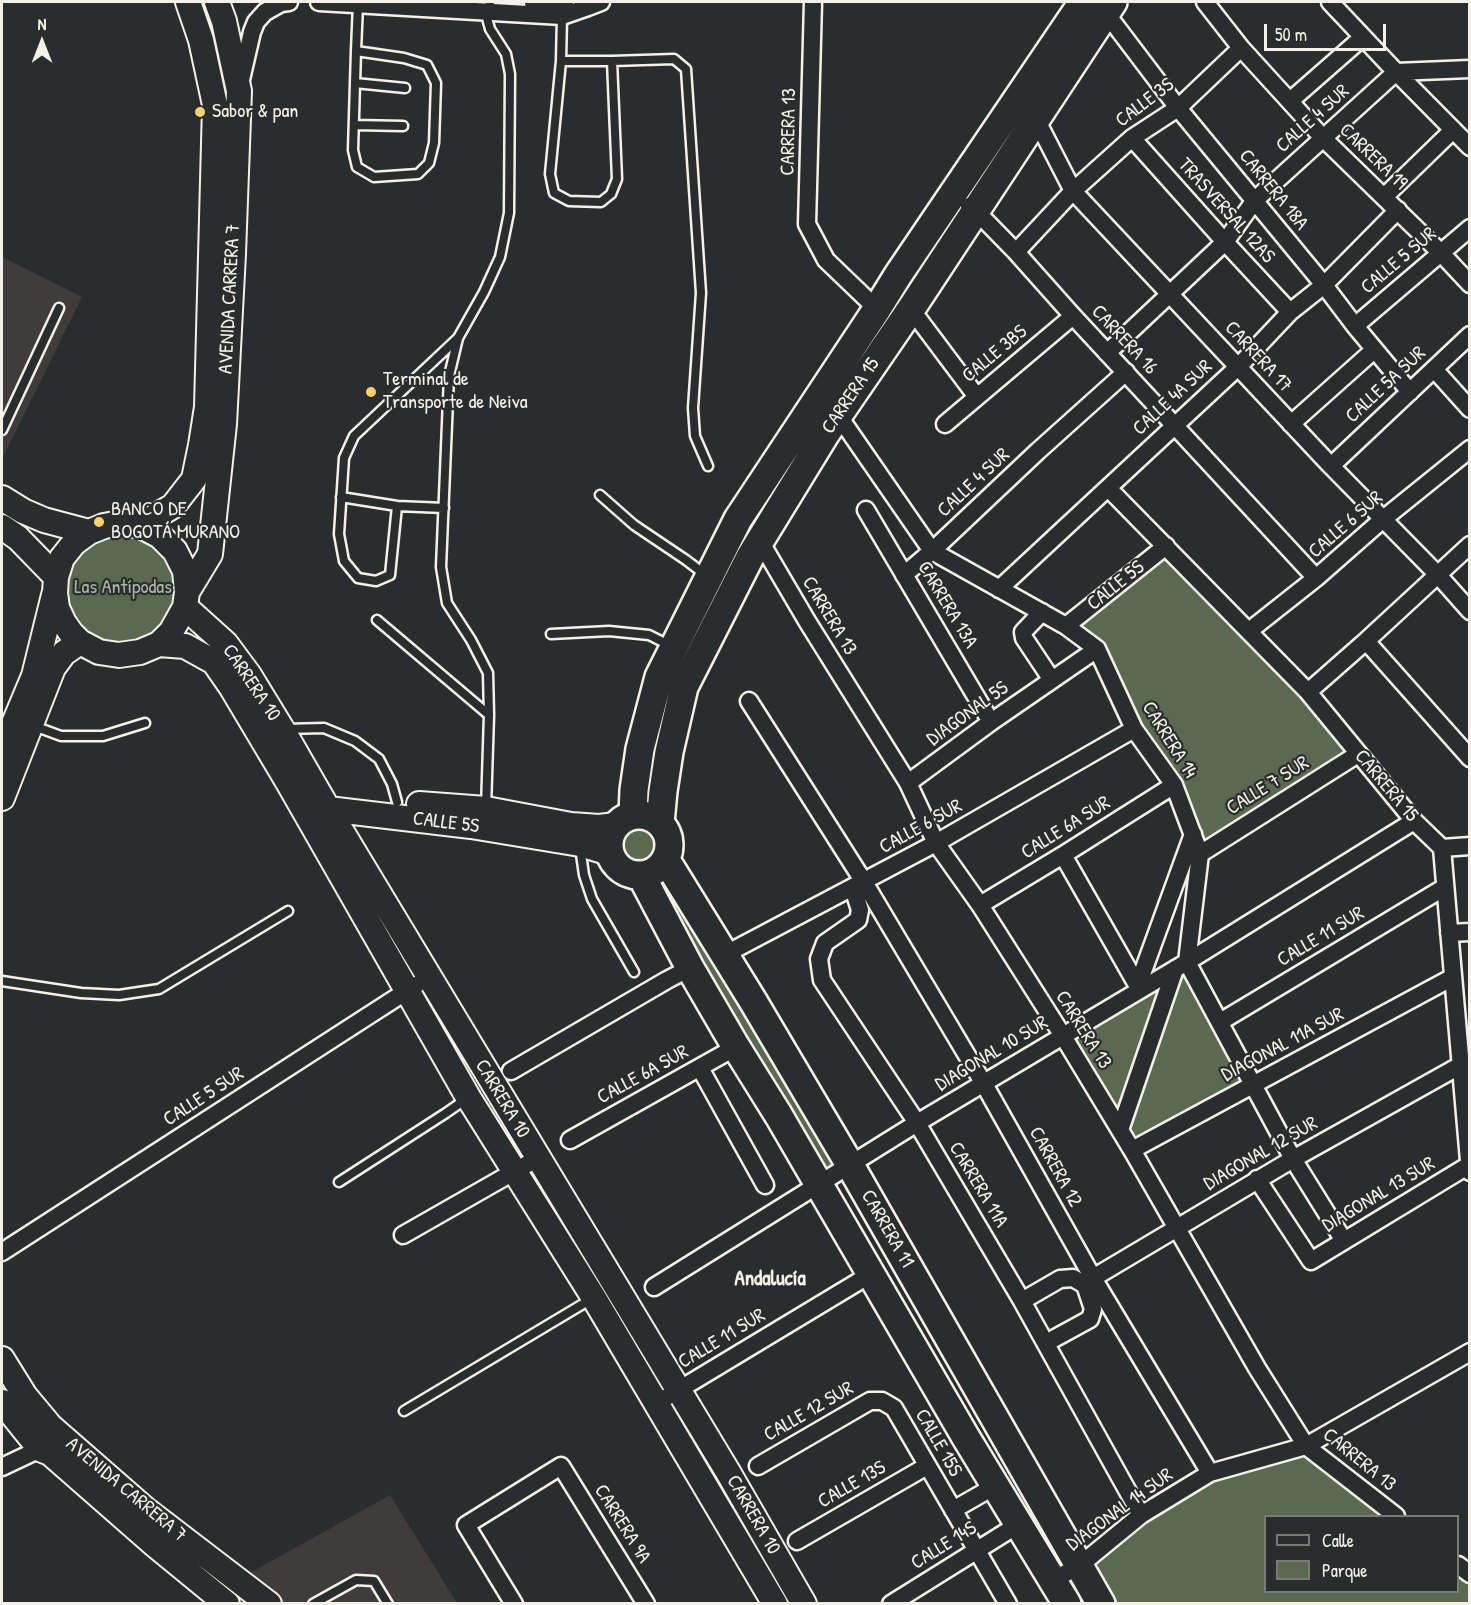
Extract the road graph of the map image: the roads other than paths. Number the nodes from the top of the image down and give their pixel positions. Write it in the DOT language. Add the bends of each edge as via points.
graph roads {
  1 [pos="188,2"];
  2 [pos="217,2"];
  3 [pos="289,2"];
  4 [pos="319,2"];
  5 [pos="504,2"];
  6 [pos="601,2"];
  7 [pos="813,2"];
  8 [pos="1205,2"];
  9 [pos="1330,2"];
  10 [pos="358,4"];
  11 [pos="1101,5"];
  12 [pos="488,6"];
  13 [pos="563,9"];
  14 [pos="1363,37"];
  15 [pos="1242,48"];
  16 [pos="356,51"];
  17 [pos="561,61"];
  18 [pos="612,61"];
  19 [pos="1470,69"];
  20 [pos="1396,72"];
  21 [pos="355,83"];
  22 [pos="405,88"];
  23 [pos="238,91"];
  24 [pos="1290,101"];
  25 [pos="1178,108"];
  26 [pos="1036,119"];
  27 [pos="354,125"];
  28 [pos="403,126"];
  29 [pos="1454,130"];
  30 [pos="1132,138"];
  31 [pos="1324,139"];
  32 [pos="1470,147"];
  33 [pos="1073,191"];
  34 [pos="952,195"];
  35 [pos="1384,197"];
  36 [pos="1255,200"];
  37 [pos="975,210"];
  38 [pos="1398,210"];
  39 [pos="1470,228"];
  40 [pos="1225,242"];
  41 [pos="1016,252"];
  42 [pos="1441,253"];
  43 [pos="1470,284"];
  44 [pos="1324,285"];
  45 [pos="1169,293"];
  46 [pos="59,308"];
  47 [pos="877,309"];
  48 [pos="911,309"];
  49 [pos="1290,312"];
  50 [pos="1073,316"];
  51 [pos="1355,326"];
  52 [pos="1470,335"];
  53 [pos="458,338"];
  54 [pos="1374,350"];
  55 [pos="1107,353"];
  56 [pos="1239,366"];
  57 [pos="1434,369"];
  58 [pos="1126,372"];
  59 [pos="1410,392"];
  60 [pos="977,397"];
  61 [pos="1470,409"];
  62 [pos="838,416"];
  63 [pos="945,424"];
  64 [pos="1291,424"];
  65 [pos="1175,426"];
  66 [pos="2,430"];
  67 [pos="1470,449"];
  68 [pos="708,466"];
  69 [pos="1331,466"];
  70 [pos="1108,488"];
  71 [pos="600,495"];
  72 [pos="341,497"];
  73 [pos="2,498"];
  74 [pos="397,506"];
  75 [pos="444,508"];
  76 [pos="866,510"];
  77 [pos="1382,520"];
  78 [pos="120,523"];
  79 [pos="2,527"];
  80 [pos="89,532"];
  81 [pos="760,541"];
  82 [pos="1470,545"];
  83 [pos="1166,546"];
  84 [pos="932,551"];
  85 [pos="904,575"];
  86 [pos="1437,575"];
  87 [pos="708,577"];
  88 [pos="1316,578"];
  89 [pos="55,585"];
  90 [pos="999,589"];
  91 [pos="186,600"];
  92 [pos="1470,611"];
  93 [pos="1042,612"];
  94 [pos="377,620"];
  95 [pos="1066,626"];
  96 [pos="1249,632"];
  97 [pos="551,634"];
  98 [pos="1366,641"];
  99 [pos="80,642"];
  100 [pos="159,644"];
  101 [pos="672,647"];
  102 [pos="1097,649"];
  103 [pos="1053,680"];
  104 [pos="1308,692"];
  105 [pos="750,701"];
  106 [pos="489,715"];
  107 [pos="991,722"];
  108 [pos="145,723"];
  109 [pos="31,724"];
  110 [pos="282,729"];
  111 [pos="1134,729"];
  112 [pos="2,752"];
  113 [pos="1358,754"];
  114 [pos="1470,758"];
  115 [pos="298,780"];
  116 [pos="908,783"];
  117 [pos="1174,785"];
  118 [pos="2,798"];
  119 [pos="398,802"];
  120 [pos="328,809"];
  121 [pos="485,819"];
  122 [pos="624,820"];
  123 [pos="1414,820"];
  124 [pos="660,823"];
  125 [pos="1193,834"];
  126 [pos="936,843"];
  127 [pos="580,844"];
  128 [pos="1470,846"];
  129 [pos="1442,848"];
  130 [pos="610,853"];
  131 [pos="1200,854"];
  132 [pos="1063,855"];
  133 [pos="666,860"];
  134 [pos="641,875"];
  135 [pos="858,885"];
  136 [pos="1445,887"];
  137 [pos="980,905"];
  138 [pos="288,911"];
  139 [pos="1470,932"];
  140 [pos="1449,933"];
  141 [pos="724,955"];
  142 [pos="1181,965"];
  143 [pos="690,968"];
  144 [pos="634,972"];
  145 [pos="429,976"];
  146 [pos="1454,977"];
  147 [pos="2,981"];
  148 [pos="1139,987"];
  149 [pos="408,992"];
  150 [pos="1463,1008"];
  151 [pos="1220,1023"];
  152 [pos="1063,1036"];
  153 [pos="736,1047"];
  154 [pos="1465,1064"];
  155 [pos="700,1068"];
  156 [pos="511,1071"];
  157 [pos="984,1084"];
  158 [pos="1253,1085"];
  159 [pos="468,1097"];
  160 [pos="917,1124"];
  161 [pos="1120,1130"];
  162 [pos="570,1140"];
  163 [pos="1132,1150"];
  164 [pos="538,1158"];
  165 [pos="1293,1159"];
  166 [pos="1469,1165"];
  167 [pos="850,1166"];
  168 [pos="514,1172"];
  169 [pos="1470,1172"];
  170 [pos="1257,1179"];
  171 [pos="339,1182"];
  172 [pos="765,1185"];
  173 [pos="819,1185"];
  174 [pos="1177,1227"];
  175 [pos="404,1235"];
  176 [pos="1344,1241"];
  177 [pos="2,1252"];
  178 [pos="871,1274"];
  179 [pos="1089,1281"];
  180 [pos="654,1287"];
  181 [pos="594,1298"];
  182 [pos="1022,1301"];
  183 [pos="1046,1343"];
  184 [pos="1470,1352"];
  185 [pos="2,1359"];
  186 [pos="679,1390"];
  187 [pos="882,1401"];
  188 [pos="2,1402"];
  189 [pos="657,1403"];
  190 [pos="404,1411"];
  191 [pos="58,1432"];
  192 [pos="1306,1446"];
  193 [pos="40,1449"];
  194 [pos="758,1466"];
  195 [pos="927,1466"];
  196 [pos="2,1467"];
  197 [pos="1210,1473"];
  198 [pos="995,1486"];
  199 [pos="953,1510"];
  200 [pos="1141,1515"];
  201 [pos="1395,1515"];
  202 [pos="1019,1524"];
  203 [pos="797,1541"];
  204 [pos="976,1550"];
  205 [pos="1079,1566"];
  206 [pos="1053,1580"];
  207 [pos="258,1601"];
  208 [pos="227,1604"];
  209 [pos="313,1604"];
  210 [pos="388,1604"];
  211 [pos="514,1604"];
  212 [pos="646,1604"];
  213 [pos="775,1604"];
  214 [pos="804,1604"];
  215 [pos="891,1604"];
  216 [pos="1008,1604"];
  217 [pos="1066,1604"];
  218 [pos="1101,1604"];
  1 -- 78 [label="main road, AVENIDA CARRERA 7" via="215,105 207,407 194,479 173,506 151,519"];
  2 -- 23 [label="main road, AVENIDA CARRERA 7"];
  3 -- 23 [label="street" via="265,12 256,22"];
  4 -- 10 [label="street"];
  5 -- 13 [label="street" via="552,4"];
  6 -- 13 [label="street" via="588,8"];
  7 -- 47 [label="street, CARRERA 13" via="807,224 826,260"];
  8 -- 15 [label="street, CARRERA 19"];
  9 -- 14 [label="street"];
  10 -- 12 [label="street"];
  10 -- 16 [label="lane"];
  11 -- 25 [label="street, CARRERA 18A"];
  11 -- 26 [label="main road, CARRERA 15"];
  11 -- 34 [label="main road, CARRERA 15"];
  12 -- 13 [label="street"];
  12 -- 53 [label="lane" via="490,29 506,54 510,74 509,213 500,257"];
  13 -- 17 [label="lane"];
  14 -- 20 [label="street"];
  14 -- 24 [label="street"];
  15 -- 24 [label="street, CARRERA 19"];
  15 -- 25 [label="street, CALLE 3S"];
  16 -- 21 [label="lane"];
  16 -- 27 [label="lane" via="427,65 436,83 434,143 429,163 418,174 374,177 357,167"];
  17 -- 18 [label="lane"];
  17 -- 18 [label="lane" via="550,174 554,193 569,201 601,202 611,194 617,179"];
  18 -- 68 [label="lane" via="674,59 686,69 701,293 694,436"];
  19 -- 20 [label="street"];
  20 -- 29 [label="street"];
  20 -- 31 [label="street, CALLE 4 SUR"];
  21 -- 22 [label="lane"];
  21 -- 27 [label="lane"];
  23 -- 91 [label="main road, AVENIDA CARRERA 7" via="224,424 210,554"];
  24 -- 31 [label="street, CARRERA 19"];
  25 -- 30 [label="street, CALLE 3S"];
  25 -- 36 [label="street, CARRERA 18A"];
  26 -- 33 [label="street, CARRERA 17"];
  26 -- 37 [label="main road, CARRERA 15"];
  27 -- 28 [label="lane"];
  29 -- 32 [label="street"];
  29 -- 35 [label="street"];
  30 -- 33 [label="street, CALLE 3S"];
  30 -- 40 [label="street, TRASVERSAL 12AS"];
  31 -- 35 [label="street, CARRERA 19"];
  31 -- 36 [label="street, CALLE 4 SUR"];
  33 -- 41 [label="street, CALLE 3S"];
  33 -- 45 [label="street, CARRERA 17"];
  34 -- 37 [label="street, CARRERA 16"];
  34 -- 47 [label="main road, CARRERA 15"];
  35 -- 38 [label="street, CARRERA 19"];
  36 -- 40 [label="street, CALLE 4 SUR"];
  36 -- 44 [label="street, CARRERA 18A"];
  37 -- 41 [label="street, CARRERA 16"];
  37 -- 48 [label="main road, CARRERA 15"];
  38 -- 42 [label="street, CARRERA 19"];
  38 -- 44 [label="street, CALLE 4A SUR"];
  39 -- 42 [label="street, CALLE 5 SUR"];
  40 -- 45 [label="street, CALLE 4 SUR"];
  40 -- 49 [label="street, TRASVERSAL 12AS"];
  41 -- 50 [label="street, CARRERA 16"];
  42 -- 43 [label="street, CARRERA 19"];
  42 -- 51 [label="street, CALLE 5 SUR"];
  44 -- 49 [label="street, CALLE 4A SUR"];
  44 -- 51 [label="street, CARRERA 18A"];
  45 -- 55 [label="street, CALLE 4 SUR"];
  45 -- 56 [label="street, CARRERA 17"];
  46 -- 66 [label="lane"];
  47 -- 87 [label="main road, CARRERA 15" via="738,519"];
  48 -- 60 [label="street"];
  48 -- 62 [label="main road, CARRERA 15"];
  49 -- 56 [label="street, CALLE 4A SUR"];
  50 -- 55 [label="street, CARRERA 16"];
  50 -- 60 [label="street, CALLE 3BS"];
  51 -- 54 [label="street, CARRERA 18A"];
  52 -- 57 [label="street, CALLE 5A SUR"];
  53 -- 72 [label="lane" via="354,436 344,458"];
  53 -- 75 [label="lane" via="449,376"];
  54 -- 59 [label="street, CARRERA 18A"];
  54 -- 64 [label="street"];
  55 -- 58 [label="street, CARRERA 16"];
  56 -- 64 [label="street, CARRERA 17"];
  56 -- 65 [label="street, CALLE 4A SUR"];
  57 -- 59 [label="street, CALLE 5A SUR"];
  57 -- 61 [label="street"];
  58 -- 65 [label="street, CARRERA 16"];
  58 -- 84 [label="street, CALLE 4 SUR"];
  59 -- 69 [label="street, CALLE 5A SUR"];
  60 -- 63 [label="street, CALLE 3BS"];
  62 -- 81 [label="main road, CARRERA 15"];
  62 -- 84 [label="street, CARRERA 14"];
  64 -- 69 [label="street, CARRERA 17"];
  65 -- 70 [label="street, CALLE 4A SUR"];
  65 -- 88 [label="street, CARRERA 16"];
  67 -- 77 [label="street, CALLE 6 SUR"];
  69 -- 77 [label="street, CARRERA 17"];
  70 -- 83 [label="street, CARRERA 15"];
  70 -- 90 [label="street, CALLE 4A SUR"];
  71 -- 87 [label="lane" via="634,525"];
  72 -- 74 [label="lane"];
  72 -- 74 [label="lane" via="339,534 344,561 358,578 376,580 390,575"];
  73 -- 80 [label="main road" via="44,520"];
  74 -- 75 [label="lane"];
  75 -- 106 [label="lane" via="441,567 447,603 488,673"];
  76 -- 85 [label="street, CARRERA 13A"];
  77 -- 86 [label="street, CARRERA 17"];
  77 -- 88 [label="street, CALLE 6 SUR"];
  78 -- 80 [label="main road"];
  78 -- 91 [label="main road" via="141,526 176,551 185,571"];
  79 -- 89 [label="main road" via="18,538"];
  80 -- 89 [label="main road" via="62,558"];
  81 -- 116 [label="street, CARRERA 13"];
  81 -- 124 [label="main road, CARRERA 15" via="684,687 669,752"];
  82 -- 86 [label="street"];
  83 -- 95 [label="street, CALLE 5S"];
  83 -- 96 [label="street, CARRERA 15"];
  84 -- 85 [label="street, CALLE 4 SUR"];
  84 -- 90 [label="street, CARRERA 14"];
  85 -- 107 [label="street, CARRERA 13A"];
  86 -- 92 [label="street, CARRERA 17"];
  86 -- 98 [label="street"];
  87 -- 101 [label="main road, CARRERA 15"];
  88 -- 96 [label="street, CALLE 6 SUR"];
  89 -- 99 [label="main road" via="57,608"];
  89 -- 112 [label="main road" via="34,676"];
  90 -- 93 [label="street, CARRERA 14"];
  91 -- 100 [label="main road" via="171,632"];
  91 -- 110 [label="main road, CARRERA 10" via="226,644"];
  93 -- 95 [label="street, CARRERA 14"];
  93 -- 103 [label="street" via="1023,632 1023,638"];
  94 -- 106 [label="lane"];
  95 -- 102 [label="street, CARRERA 14"];
  96 -- 104 [label="street, CARRERA 15"];
  97 -- 101 [label="lane" via="609,631 649,635"];
  98 -- 104 [label="street"];
  98 -- 114 [label="street"];
  99 -- 100 [label="main road" via="99,652 119,655"];
  99 -- 109 [label="main road" via="64,653 53,668"];
  100 -- 115 [label="main road, CARRERA 10" via="185,646 214,662"];
  101 -- 122 [label="main road, CARRERA 15" via="658,677"];
  102 -- 103 [label="street"];
  102 -- 111 [label="street, CARRERA 14"];
  103 -- 107 [label="street, DIAGONAL 5S"];
  104 -- 113 [label="street, CARRERA 15"];
  105 -- 135 [label="street, CARRERA 12"];
  106 -- 121 [label="lane"];
  107 -- 116 [label="street, DIAGONAL 5S"];
  108 -- 109 [label="lane" via="103,736 61,736"];
  109 -- 118 [label="main road"];
  110 -- 115 [label="main road, CARRERA 10"];
  110 -- 119 [label="lane" via="324,728 355,741 379,759"];
  111 -- 117 [label="street, CARRERA 14"];
  111 -- 126 [label="street, CALLE 6 SUR"];
  113 -- 123 [label="street, CARRERA 15"];
  113 -- 131 [label="street, CALLE 7 SUR"];
  115 -- 119 [label="main road, CALLE 5S" via="344,797"];
  115 -- 120 [label="main road, CALLE 5S" via="302,797"];
  115 -- 149 [label="main road, CARRERA 10"];
  116 -- 126 [label="street, CARRERA 13"];
  117 -- 125 [label="street, CARRERA 14"];
  117 -- 132 [label="street, CALLE 6A SUR"];
  119 -- 121 [label="main road, CALLE 5S"];
  120 -- 121 [label="main road, CALLE 5S"];
  120 -- 145 [label="main road, CARRERA 10"];
  121 -- 122 [label="main road, CALLE 5S" via="599,827"];
  121 -- 127 [label="main road, CALLE 5S"];
  122 -- 124 [label="main road" via="643,815"];
  122 -- 130 [label="main road" via="611,834"];
  123 -- 129 [label="street, CARRERA 15"];
  123 -- 142 [label="street, DIAGONAL 10 SUR"];
  124 -- 133 [label="main road" via="669,840"];
  125 -- 131 [label="street, CARRERA 14"];
  125 -- 148 [label="street"];
  126 -- 135 [label="street, CALLE 6 SUR"];
  126 -- 137 [label="street, CARRERA 13"];
  127 -- 130 [label="main road, CALLE 5S"];
  127 -- 144 [label="lane" via="592,899"];
  128 -- 129 [label="street"];
  129 -- 136 [label="street"];
  130 -- 134 [label="main road" via="622,869"];
  131 -- 142 [label="street, CARRERA 14"];
  132 -- 137 [label="street, CALLE 6A SUR"];
  132 -- 148 [label="street"];
  133 -- 134 [label="main road"];
  133 -- 141 [label="main road, CARRERA 11"];
  134 -- 143 [label="main road, CARRERA 11"];
  135 -- 141 [label="street, CALLE 6 SUR"];
  135 -- 157 [label="street, CARRERA 12"];
  135 -- 160 [label="street, CARRERA 11A" via="858,920 825,943 819,959 822,980"];
  136 -- 140 [label="street"];
  136 -- 151 [label="street, CALLE 11 SUR"];
  137 -- 152 [label="street, CARRERA 13"];
  138 -- 147 [label="lane" via="159,989 119,995"];
  139 -- 140 [label="street"];
  140 -- 146 [label="street"];
  141 -- 167 [label="main road, CARRERA 11"];
  142 -- 148 [label="street, DIAGONAL 10 SUR"];
  142 -- 151 [label="street"];
  142 -- 161 [label="street, CARRERA 14"];
  143 -- 153 [label="main road, CARRERA 11"];
  143 -- 156 [label="street"];
  145 -- 149 [label="street, CALLE 5 SUR"];
  145 -- 164 [label="main road, CARRERA 10"];
  146 -- 150 [label="street"];
  146 -- 158 [label="street, DIAGONAL 11A SUR"];
  148 -- 152 [label="street, DIAGONAL 10 SUR"];
  149 -- 159 [label="main road, CARRERA 10"];
  149 -- 177 [label="street, CALLE 5 SUR"];
  150 -- 154 [label="street"];
  151 -- 158 [label="street"];
  152 -- 157 [label="street, DIAGONAL 10 SUR"];
  152 -- 161 [label="street, CARRERA 13"];
  153 -- 155 [label="street, CALLE 6A SUR"];
  153 -- 173 [label="main road, CARRERA 11"];
  154 -- 165 [label="street, DIAGONAL 12 SUR"];
  154 -- 166 [label="street"];
  155 -- 162 [label="street, CALLE 6A SUR"];
  155 -- 172 [label="street"];
  157 -- 160 [label="street, DIAGONAL 10 SUR"];
  157 -- 179 [label="street, CARRERA 12"];
  158 -- 163 [label="street, DIAGONAL 11A SUR"];
  158 -- 165 [label="street"];
  159 -- 168 [label="main road, CARRERA 10"];
  159 -- 171 [label="lane"];
  160 -- 167 [label="street, DIAGONAL 10 SUR"];
  160 -- 182 [label="street, CARRERA 11A"];
  161 -- 163 [label="street, CARRERA 13"];
  163 -- 174 [label="street, CARRERA 13"];
  164 -- 168 [label="street"];
  164 -- 186 [label="main road, CARRERA 10"];
  165 -- 170 [label="street, DIAGONAL 12 SUR"];
  165 -- 176 [label="street"];
  166 -- 169 [label="street"];
  166 -- 176 [label="street, DIAGONAL 13 SUR"];
  167 -- 173 [label="street, DIAGONAL 10 SUR"];
  167 -- 205 [label="main road, CARRERA 11"];
  168 -- 175 [label="street"];
  168 -- 181 [label="main road, CARRERA 10"];
  170 -- 174 [label="street, DIAGONAL 12 SUR"];
  170 -- 176 [label="street, DIAGONAL 13 SUR" via="1311,1261"];
  173 -- 178 [label="main road, CARRERA 11"];
  173 -- 180 [label="street, DIAGONAL 10 SUR"];
  174 -- 179 [label="street, DIAGONAL 12 SUR"];
  174 -- 192 [label="street, CARRERA 13"];
  178 -- 186 [label="street, CALLE 11 SUR"];
  178 -- 198 [label="main road, CARRERA 11"];
  179 -- 182 [label="street" via="1060,1279"];
  179 -- 183 [label="street" via="1093,1309 1090,1319"];
  179 -- 197 [label="street, CARRERA 12"];
  181 -- 189 [label="main road, CARRERA 10"];
  181 -- 190 [label="lane"];
  182 -- 183 [label="street, CARRERA 11A"];
  183 -- 200 [label="street, CARRERA 11A"];
  184 -- 192 [label="street, DIAGONAL 14 SUR"];
  185 -- 191 [label="main road, AVENIDA CARRERA 7" via="25,1396"];
  186 -- 189 [label="street, CALLE 11 SUR"];
  186 -- 214 [label="main road, CARRERA 10"];
  187 -- 194 [label="street, CALLE 12 SUR" via="870,1401"];
  187 -- 195 [label="street, CALLE 15S" via="894,1408"];
  188 -- 193 [label="main road, AVENIDA CARRERA 7"];
  189 -- 213 [label="main road, CARRERA 10"];
  191 -- 193 [label="street"];
  191 -- 207 [label="main road, AVENIDA CARRERA 7"];
  192 -- 197 [label="street, DIAGONAL 14 SUR"];
  192 -- 201 [label="street, CARRERA 13"];
  193 -- 196 [label="street"];
  193 -- 208 [label="main road, AVENIDA CARRERA 7" via="50,1453"];
  195 -- 199 [label="street, CALLE 15S"];
  195 -- 203 [label="street, CALLE 13S"];
  197 -- 200 [label="street, DIAGONAL 14 SUR"];
  198 -- 199 [label="street, CALLE 15S"];
  198 -- 202 [label="main road, CARRERA 11"];
  199 -- 204 [label="street, CALLE 15S"];
  200 -- 205 [label="street, DIAGONAL 14 SUR"];
  202 -- 204 [label="street, CALLE 14S"];
  202 -- 206 [label="main road, CARRERA 11"];
  204 -- 215 [label="street, CALLE 14S"];
  204 -- 216 [label="street, CALLE 15S"];
  205 -- 206 [label="street, DIAGONAL 14 SUR"];
  205 -- 218 [label="main road, CARRERA 11"];
  206 -- 217 [label="main road, CARRERA 11"];
  209 -- 210 [label="lane" via="356,1580 374,1581"];
  211 -- 212 [label="street, CARRERA 9A" via="466,1525 561,1466"];
}
